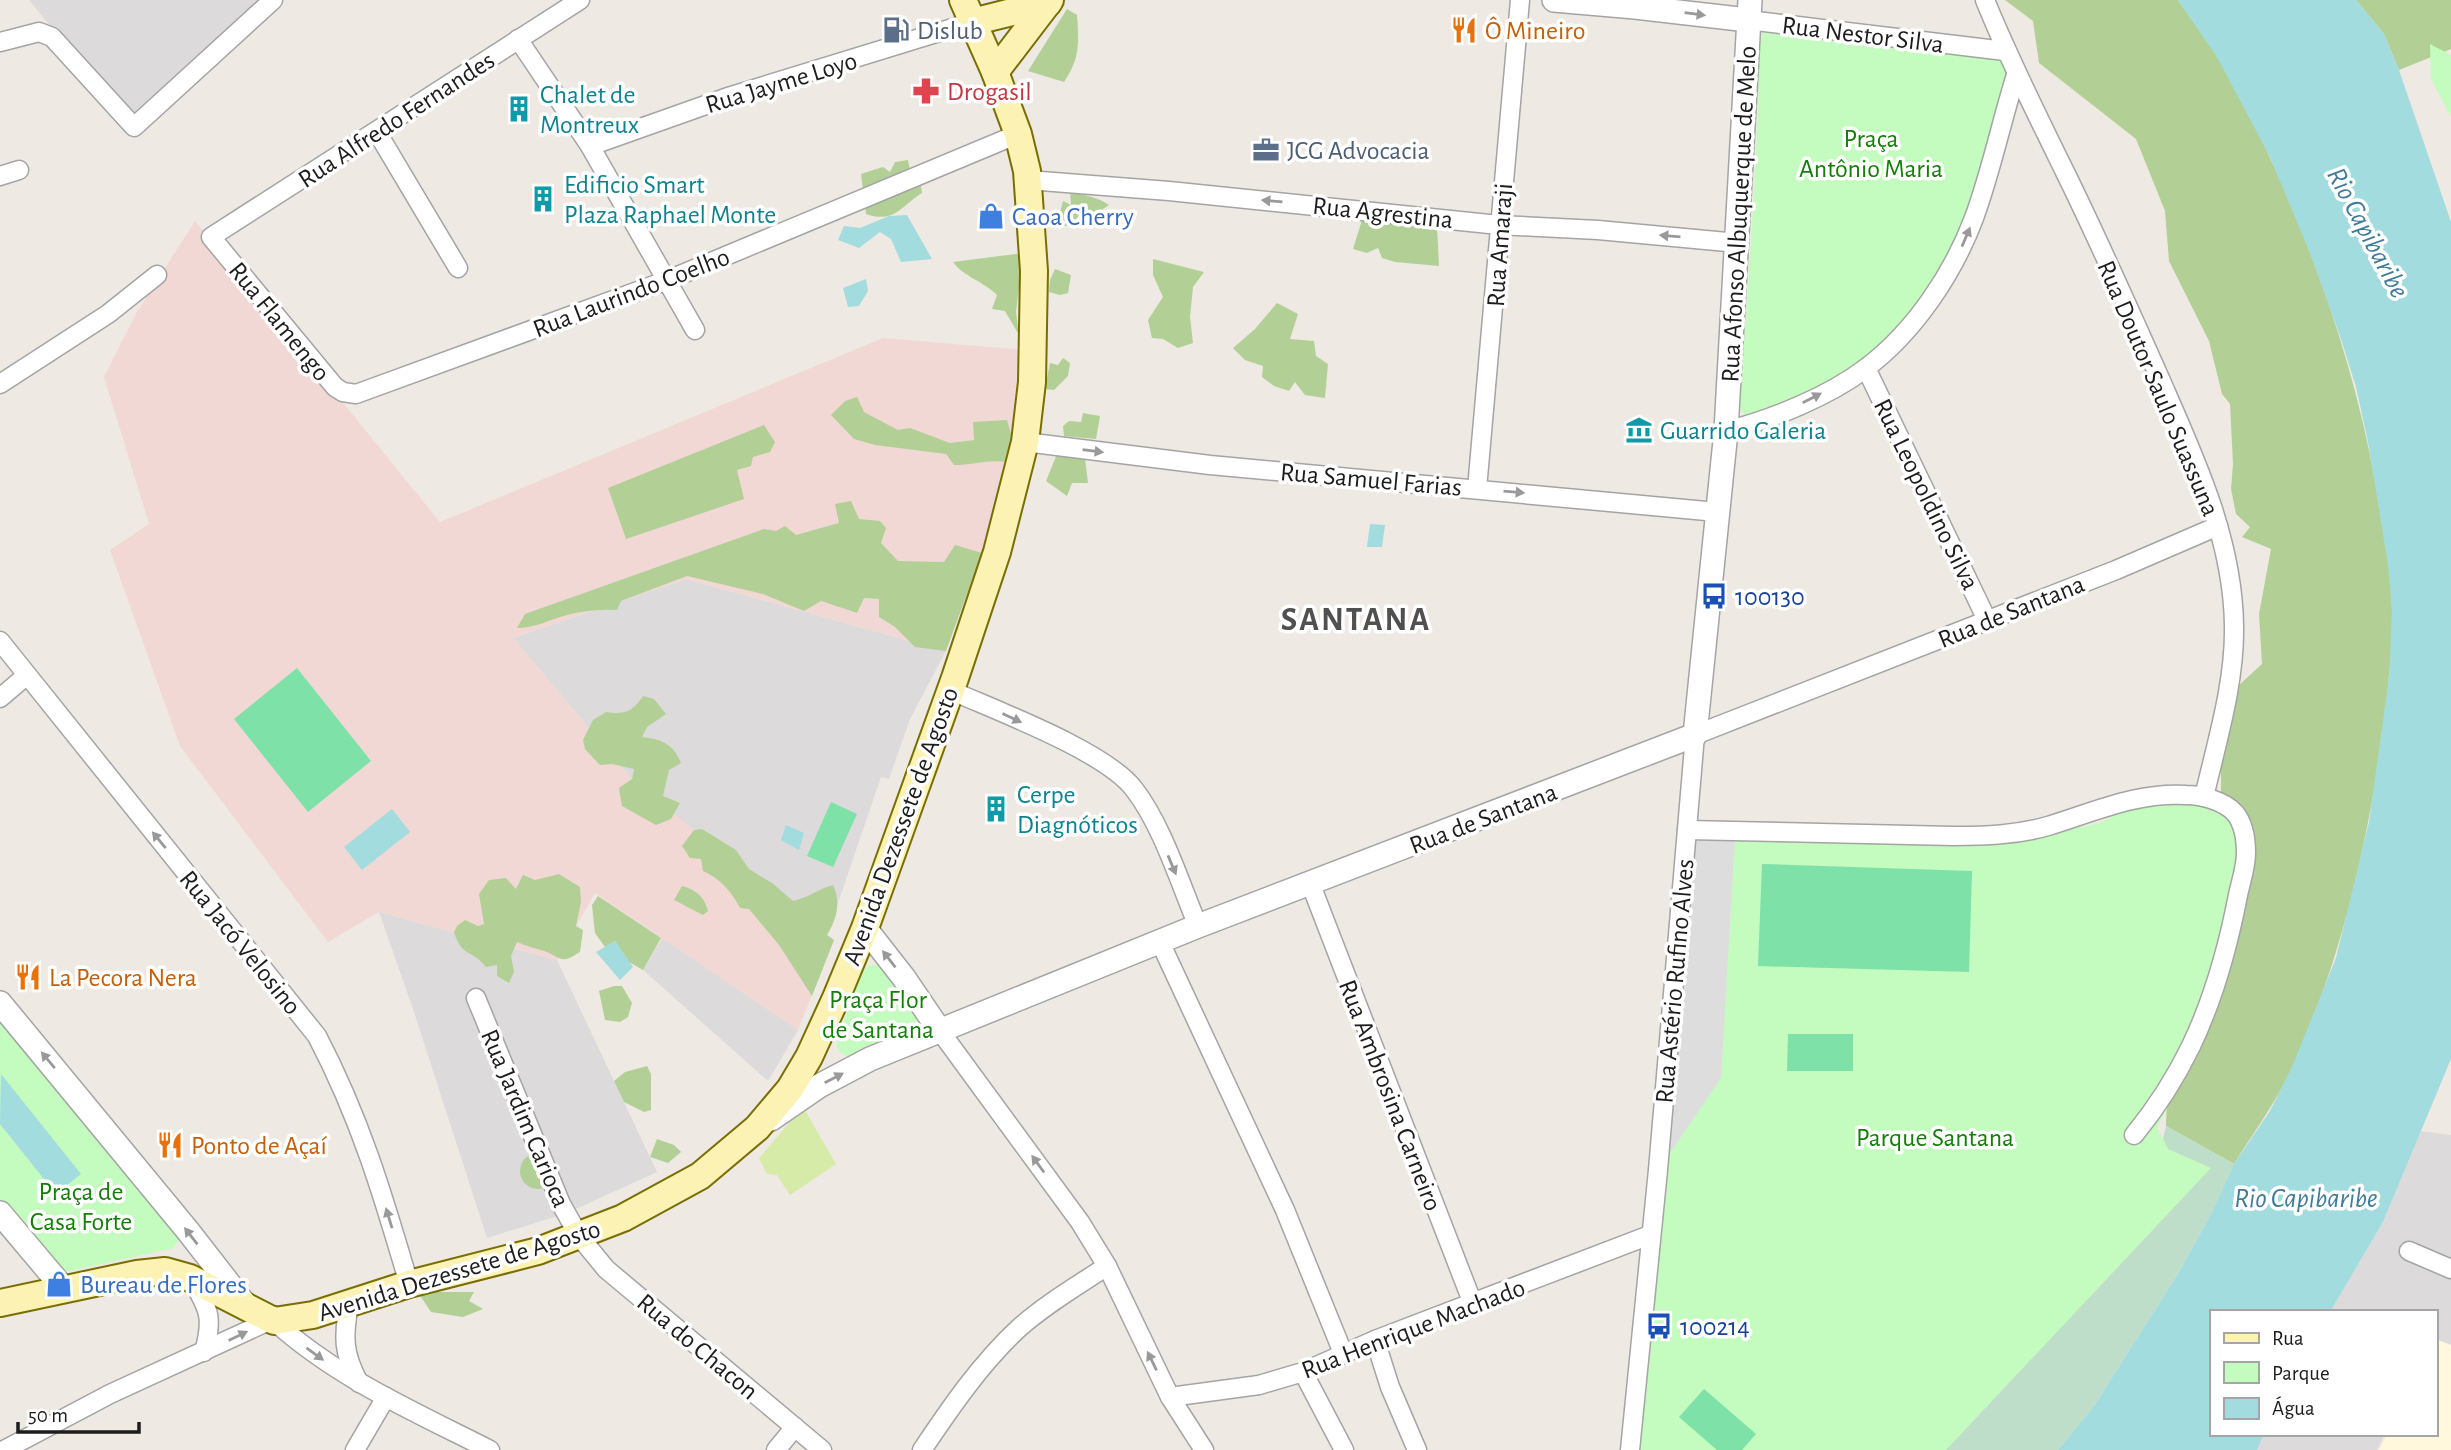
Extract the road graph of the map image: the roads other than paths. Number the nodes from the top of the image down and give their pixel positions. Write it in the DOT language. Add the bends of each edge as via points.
graph roads {
  1 [pos="273,0"];
  2 [pos="580,0"];
  3 [pos="1520,0"];
  4 [pos="1554,0"];
  5 [pos="1984,0"];
  6 [pos="1049,2"];
  7 [pos="1749,10"];
  8 [pos="968,11"];
  9 [pos="518,39"];
  10 [pos="0,42"];
  11 [pos="2005,51"];
  12 [pos="995,72"];
  13 [pos="2016,75"];
  14 [pos="377,132"];
  15 [pos="1018,134"];
  16 [pos="590,146"];
  17 [pos="19,170"];
  18 [pos="0,176"];
  19 [pos="1028,180"];
  20 [pos="1499,225"];
  21 [pos="211,237"];
  22 [pos="1738,243"];
  23 [pos="458,268"];
  24 [pos="157,275"];
  25 [pos="668,280"];
  26 [pos="695,330"];
  27 [pos="1866,368"];
  28 [pos="0,384"];
  29 [pos="356,394"];
  30 [pos="1726,431"];
  31 [pos="1025,442"];
  32 [pos="1477,489"];
  33 [pos="1717,512"];
  34 [pos="2218,526"];
  35 [pos="1987,620"];
  36 [pos="0,641"];
  37 [pos="27,675"];
  38 [pos="950,690"];
  39 [pos="0,698"];
  40 [pos="1695,735"];
  41 [pos="2204,797"];
  42 [pos="1687,830"];
  43 [pos="1311,885"];
  44 [pos="1198,926"];
  45 [pos="865,929"];
  46 [pos="1160,942"];
  47 [pos="476,998"];
  48 [pos="0,1003"];
  49 [pos="940,1031"];
  50 [pos="757,1128"];
  51 [pos="2134,1135"];
  52 [pos="0,1213"];
  53 [pos="1650,1235"];
  54 [pos="579,1236"];
  55 [pos="2409,1251"];
  56 [pos="1107,1266"];
  57 [pos="2451,1269"];
  58 [pos="190,1278"];
  59 [pos="409,1283"];
  60 [pos="64,1289"];
  61 [pos="0,1303"];
  62 [pos="349,1304"];
  63 [pos="1473,1304"];
  64 [pos="265,1316"];
  65 [pos="1376,1340"];
  66 [pos="204,1352"];
  67 [pos="1343,1353"];
  68 [pos="1303,1372"];
  69 [pos="359,1383"];
  70 [pos="386,1397"];
  71 [pos="1170,1397"];
  72 [pos="795,1427"];
  73 [pos="4,1450"];
  74 [pos="355,1450"];
  75 [pos="490,1450"];
  76 [pos="776,1450"];
  77 [pos="822,1450"];
  78 [pos="922,1450"];
  79 [pos="1204,1450"];
  80 [pos="1344,1450"];
  81 [pos="1417,1450"];
  82 [pos="1630,1450"];
  1 -- 10 [label="street" via="134,127 52,37 39,32"];
  2 -- 9 [label="street, Rua Alfredo Fernandes"];
  3 -- 20 [label="street, Rua Amaraji"];
  4 -- 7 [label="street, Rua Nestor Silva, one-way"];
  5 -- 11 [label="street, Rua Doutor Saulo Suassuna"];
  6 -- 8 [label="main road"];
  6 -- 12 [label="main road"];
  7 -- 11 [label="street, Rua Nestor Silva"];
  7 -- 22 [label="street, Rua Afonso Albuquerque de Melo"];
  8 -- 12 [label="main road, Avenida Dezessete de Agosto"];
  8 -- 16 [label="street, Rua Jayme Loyo"];
  9 -- 14 [label="street, Rua Alfredo Fernandes"];
  9 -- 16 [label="street"];
  11 -- 13 [label="street, Rua Doutor Saulo Suassuna"];
  12 -- 15 [label="main road, Avenida Dezessete de Agosto"];
  27 -- 13 [label="street, one-way" via="1918,315 1960,251"];
  13 -- 34 [label="street, Rua Doutor Saulo Suassuna" via="2140,333"];
  14 -- 21 [label="street, Rua Alfredo Fernandes"];
  14 -- 23 [label="street"];
  15 -- 19 [label="main road, Avenida Dezessete de Agosto"];
  15 -- 25 [label="street, Rua Laurindo Coelho"];
  16 -- 25 [label="street"];
  17 -- 18 [label="street"];
  20 -- 19 [label="street, Rua Agrestina, one-way"];
  19 -- 31 [label="main road, Avenida Dezessete de Agosto" via="1034,271 1032,382"];
  22 -- 20 [label="street, Rua Agrestina, one-way"];
  20 -- 32 [label="street, Rua Amaraji"];
  21 -- 29 [label="street, Rua Flamengo" via="335,387"];
  22 -- 30 [label="street, Rua Afonso Albuquerque de Melo"];
  24 -- 28 [label="street" via="108,314"];
  25 -- 26 [label="street"];
  25 -- 29 [label="street, Rua Laurindo Coelho"];
  30 -- 27 [label="street, one-way" via="1785,412"];
  27 -- 35 [label="street, Rua Leopoldino Silva"];
  30 -- 33 [label="street, Rua Afonso Albuquerque de Melo"];
  31 -- 32 [label="street, Rua Samuel Farias, one-way" via="1210,465"];
  31 -- 38 [label="main road, Avenida Dezessete de Agosto" via="997,552"];
  32 -- 33 [label="street, Rua Samuel Farias, one-way"];
  33 -- 40 [label="street, Rua Astério Rufino Alves"];
  34 -- 35 [label="street, Rua de Santana"];
  34 -- 41 [label="street, Rua Doutor Saulo Suassuna" via="2231,586 2233,666"];
  35 -- 40 [label="street, Rua de Santana"];
  36 -- 37 [label="street, Rua Jacó Velosino"];
  37 -- 39 [label="street"];
  59 -- 37 [label="street, Rua Jacó Velosino, one-way" via="363,1135 317,1036"];
  38 -- 44 [label="street, one-way" via="1080,750 1133,787 1150,813"];
  38 -- 45 [label="main road, Avenida Dezessete de Agosto"];
  40 -- 42 [label="street, Rua Astério Rufino Alves"];
  40 -- 43 [label="street, Rua de Santana"];
  41 -- 42 [label="street" via="2134,798 2048,826 1992,835"];
  41 -- 51 [label="street" via="2235,813 2246,840 2229,941 2206,1013 2160,1104"];
  42 -- 53 [label="street, Rua Astério Rufino Alves"];
  43 -- 44 [label="street, Rua de Santana"];
  43 -- 63 [label="street, Rua Ambrosina Carneiro"];
  44 -- 46 [label="street, Rua de Santana"];
  49 -- 45 [label="street, one-way"];
  45 -- 50 [label="main road, Avenida Dezessete de Agosto" via="809,1058"];
  46 -- 49 [label="street, Rua de Santana"];
  46 -- 67 [label="street" via="1269,1177"];
  47 -- 54 [label="street, Rua Jardim Carioca" via="561,1204"];
  64 -- 48 [label="street, one-way" via="188,1231"];
  50 -- 49 [label="street, Rua de Santana, one-way" via="819,1086"];
  56 -- 49 [label="street, one-way"];
  50 -- 54 [label="main road, Avenida Dezessete de Agosto" via="700,1176"];
  52 -- 60 [label="street"];
  53 -- 63 [label="street, Rua Henrique Machado"];
  53 -- 82 [label="street, Rua Astério Rufino Alves"];
  54 -- 59 [label="main road, Avenida Dezessete de Agosto" via="538,1251"];
  54 -- 72 [label="street, Rua do Chacon" via="606,1269"];
  55 -- 57 [label="street"];
  71 -- 56 [label="street, one-way"];
  56 -- 78 [label="street" via="1018,1329 979,1372"];
  58 -- 60 [label="main road" via="156,1272"];
  58 -- 64 [label="main road"];
  58 -- 66 [label="street" via="210,1318"];
  59 -- 62 [label="main road, Avenida Dezessete de Agosto"];
  60 -- 61 [label="main road"];
  62 -- 64 [label="main road, Avenida Dezessete de Agosto" via="313,1315"];
  62 -- 69 [label="street" via="345,1348"];
  63 -- 65 [label="street, Rua Henrique Machado"];
  66 -- 64 [label="street, one-way"];
  64 -- 69 [label="street, one-way"];
  65 -- 67 [label="street, Rua Henrique Machado"];
  65 -- 81 [label="street"];
  66 -- 73 [label="street" via="110,1394"];
  67 -- 68 [label="street, Rua Henrique Machado"];
  68 -- 71 [label="street, Rua Henrique Machado" via="1259,1385"];
  68 -- 80 [label="street"];
  69 -- 70 [label="street"];
  70 -- 74 [label="street"];
  70 -- 75 [label="street"];
  71 -- 79 [label="street"];
  72 -- 76 [label="street"];
  72 -- 77 [label="street, Rua do Chacon"];
}
